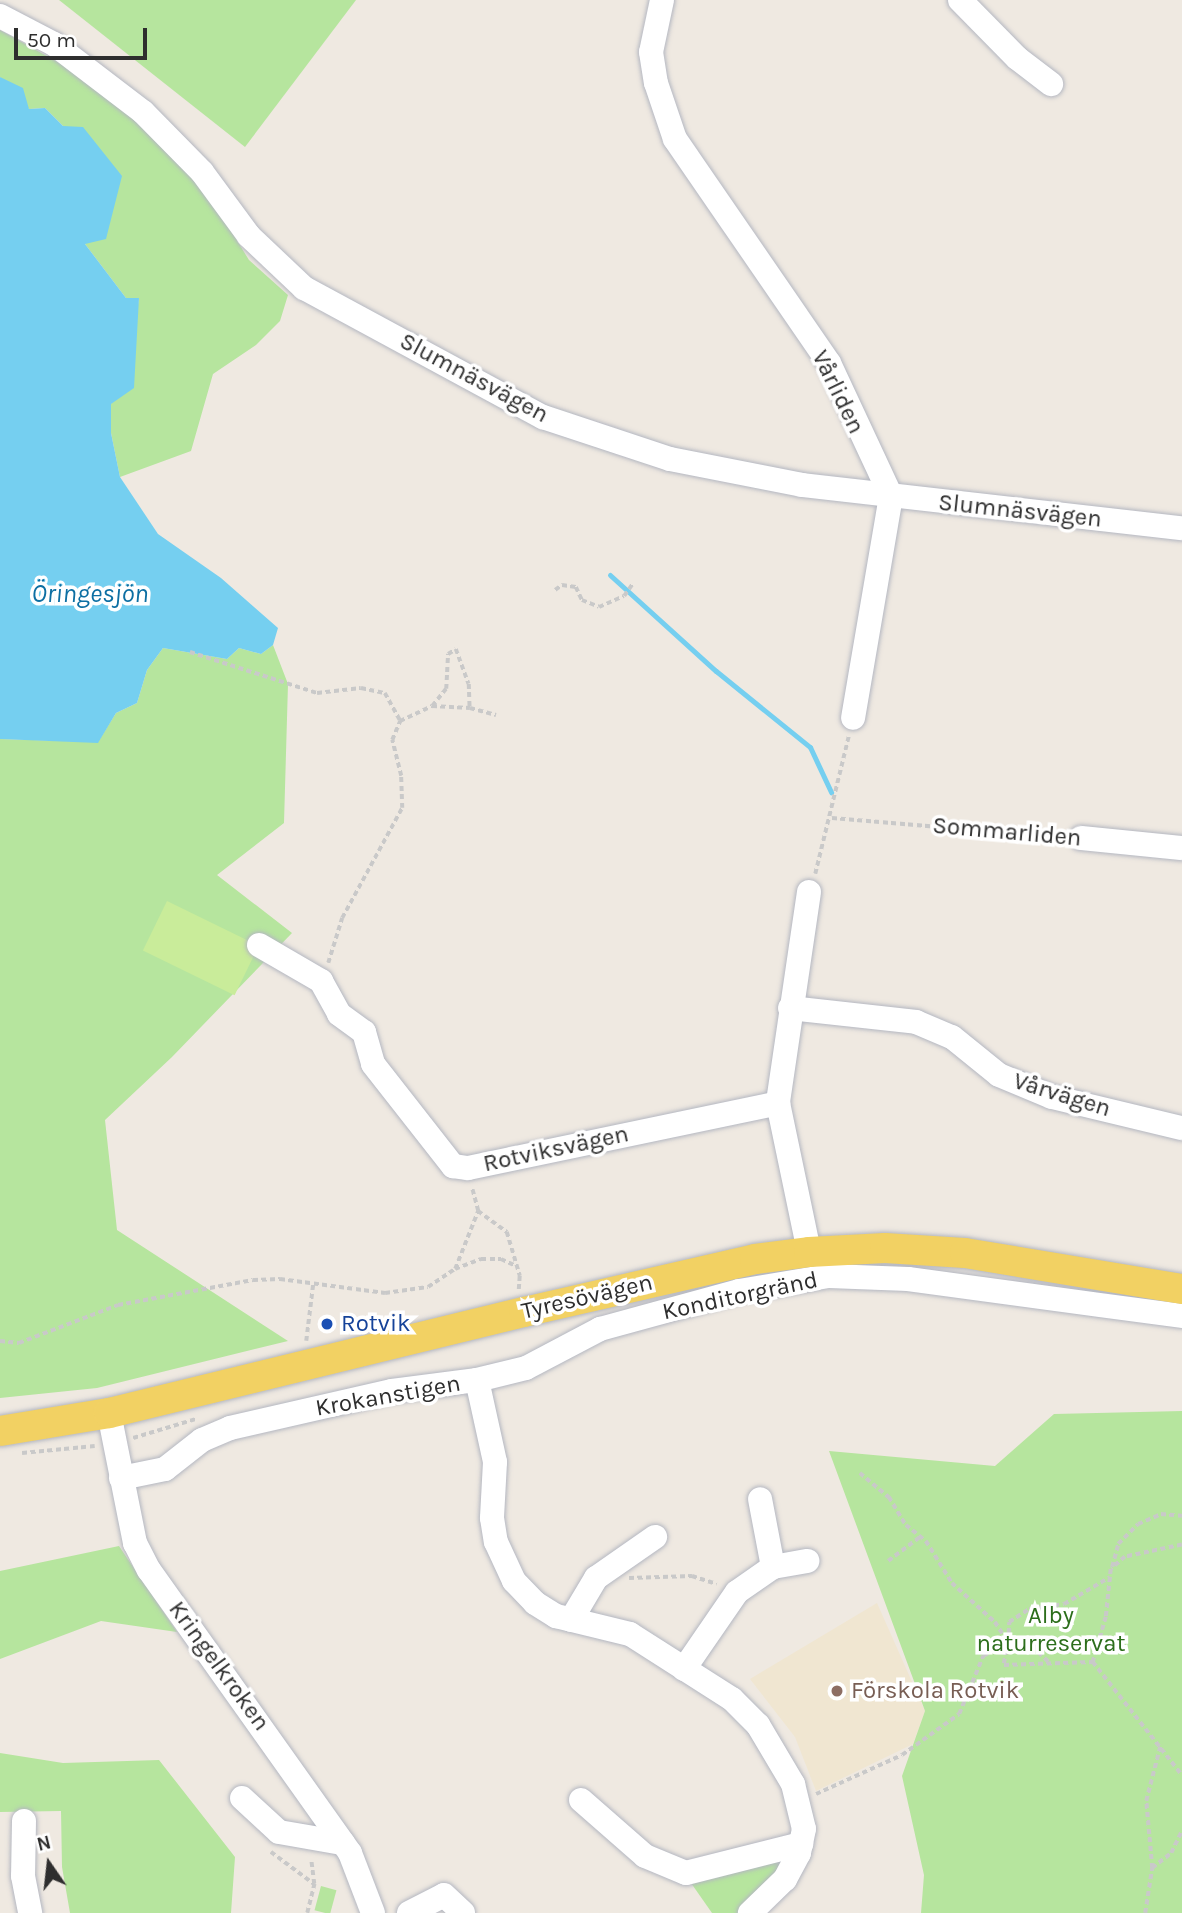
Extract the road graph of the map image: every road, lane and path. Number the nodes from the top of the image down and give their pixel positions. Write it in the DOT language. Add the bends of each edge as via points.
graph roads {
  1 [pos="662,0"];
  2 [pos="960,0"];
  3 [pos="0,16"];
  4 [pos="1051,84"];
  5 [pos="891,496"];
  6 [pos="1182,528"];
  7 [pos="633,583"];
  8 [pos="555,590"];
  9 [pos="190,652"];
  10 [pos="432,706"];
  11 [pos="470,708"];
  12 [pos="496,715"];
  13 [pos="853,718"];
  14 [pos="400,721"];
  15 [pos="832,818"];
  16 [pos="1081,838"];
  17 [pos="1182,848"];
  18 [pos="809,892"];
  19 [pos="259,946"];
  20 [pos="321,981"];
  21 [pos="790,1008"];
  22 [pos="778,1102"];
  23 [pos="1181,1128"];
  24 [pos="468,1168"];
  25 [pos="478,1211"];
  26 [pos="809,1252"];
  27 [pos="517,1267"];
  28 [pos="455,1269"];
  29 [pos="313,1284"];
  30 [pos="1182,1289"];
  31 [pos="519,1294"];
  32 [pos="1182,1316"];
  33 [pos="0,1340"];
  34 [pos="305,1345"];
  35 [pos="477,1380"];
  36 [pos="109,1413"];
  37 [pos="178,1423"];
  38 [pos="6,1442"];
  39 [pos="115,1443"];
  40 [pos="860,1473"];
  41 [pos="121,1478"];
  42 [pos="760,1499"];
  43 [pos="1182,1516"];
  44 [pos="655,1536"];
  45 [pos="920,1537"];
  46 [pos="1182,1545"];
  47 [pos="807,1561"];
  48 [pos="888,1561"];
  49 [pos="616,1564"];
  50 [pos="773,1567"];
  51 [pos="1111,1569"];
  52 [pos="1110,1577"];
  53 [pos="737,1592"];
  54 [pos="571,1620"];
  55 [pos="1008,1642"];
  56 [pos="1048,1662"];
  57 [pos="1093,1662"];
  58 [pos="684,1669"];
  59 [pos="1160,1746"];
  60 [pos="1182,1775"];
  61 [pos="242,1798"];
  62 [pos="799,1798"];
  63 [pos="581,1800"];
  64 [pos="24,1821"];
  65 [pos="262,1821"];
  66 [pos="1182,1830"];
  67 [pos="802,1837"];
  68 [pos="309,1839"];
  69 [pos="343,1843"];
  70 [pos="1152,1868"];
  71 [pos="314,1884"];
  72 [pos="367,1910"];
  73 [pos="30,1913"];
  74 [pos="307,1913"];
  75 [pos="409,1913"];
  76 [pos="463,1913"];
  77 [pos="750,1913"];
  78 [pos="1145,1913"];
  1 -- 5 [label="street, Vårliden" via="651,51 656,83 675,139 829,363"];
  2 -- 4 [label="street" via="1017,58"];
  3 -- 5 [label="street, Slumnäsvägen" via="54,44 143,112 202,172 249,236 304,288 543,417 670,459 802,485"];
  5 -- 6 [label="street, Slumnäsvägen"];
  5 -- 13 [label="street"];
  7 -- 8 [label="path" via="624,596 599,607 582,600 576,587 562,585"];
  9 -- 14 [label="path" via="317,693 361,688 385,693"];
  10 -- 11 [label="path"];
  10 -- 11 [label="path" via="446,689 448,654 456,649 469,684"];
  10 -- 14 [label="path"];
  11 -- 12 [label="path"];
  13 -- 15 [label="path"];
  14 -- 20 [label="path" via="392,740 401,776 402,808 342,918"];
  15 -- 16 [label="path, Sommarliden"];
  15 -- 18 [label="path"];
  16 -- 17 [label="street, Sommarliden"];
  18 -- 21 [label="street"];
  19 -- 20 [label="street"];
  20 -- 24 [label="street, Rotviksvägen" via="339,1014 364,1032 373,1064 453,1166"];
  21 -- 22 [label="street"];
  21 -- 23 [label="street, Vårvägen" via="916,1022 952,1038 999,1075 1052,1097"];
  22 -- 24 [label="street, Rotviksvägen"];
  22 -- 26 [label="street"];
  24 -- 25 [label="path"];
  25 -- 27 [label="path" via="507,1232"];
  25 -- 28 [label="path"];
  26 -- 30 [label="main road, Tyresövägen" via="886,1248 965,1254"];
  26 -- 36 [label="main road, Tyresövägen" via="755,1259 524,1312"];
  27 -- 28 [label="path" via="500,1259 481,1259"];
  27 -- 31 [label="path"];
  28 -- 29 [label="path" via="428,1287 385,1293"];
  29 -- 33 [label="path" via="253,1280 118,1305 19,1343"];
  29 -- 34 [label="path"];
  32 -- 35 [label="street, Konditorgränd" via="908,1279 829,1276 739,1291 600,1329 526,1368"];
  35 -- 41 [label="street, Krokanstigen" via="392,1391 230,1428 202,1440 164,1469"];
  35 -- 54 [label="street, Krokanstigen" via="495,1462 492,1518 503,1563 535,1603"];
  36 -- 38 [label="main road, Tyresövägen"];
  36 -- 39 [label="street, Kringelkroken"];
  37 -- 39 [label="path"];
  38 -- 39 [label="path"];
  39 -- 41 [label="street, Kringelkroken"];
  40 -- 45 [label="path" via="889,1497 906,1525"];
  41 -- 69 [label="street, Kringelkroken" via="135,1543 149,1570"];
  42 -- 50 [label="street"];
  43 -- 51 [label="path" via="1161,1514 1138,1524 1118,1544"];
  44 -- 49 [label="street"];
  45 -- 48 [label="path"];
  45 -- 55 [label="path" via="952,1583 995,1622"];
  46 -- 51 [label="path" via="1125,1557"];
  47 -- 50 [label="street"];
  49 -- 53 [label="path" via="633,1580 692,1576"];
  49 -- 54 [label="street" via="590,1585"];
  50 -- 53 [label="street"];
  51 -- 52 [label="path"];
  52 -- 55 [label="path" via="1064,1605 1029,1609 1009,1622"];
  52 -- 57 [label="path" via="1106,1617"];
  53 -- 58 [label="street"];
  54 -- 58 [label="street, Krokanstigen" via="630,1634"];
  55 -- 56 [label="path" via="1034,1649"];
  55 -- 56 [label="path" via="1004,1665"];
  55 -- 62 [label="path" via="983,1656 959,1714 865,1774 833,1790"];
  56 -- 57 [label="path"];
  57 -- 59 [label="path"];
  58 -- 62 [label="street, Krokanstigen" via="732,1699 758,1725"];
  59 -- 60 [label="path"];
  59 -- 70 [label="path" via="1146,1801"];
  61 -- 65 [label="street"];
  62 -- 67 [label="street, Krokanstigen"];
  63 -- 67 [label="street" via="645,1856 686,1873"];
  64 -- 73 [label="street" via="23,1876"];
  65 -- 68 [label="street" via="279,1832"];
  65 -- 71 [label="path" via="254,1829 270,1851"];
  66 -- 70 [label="path" via="1171,1853"];
  67 -- 77 [label="street" via="785,1879"];
  68 -- 69 [label="street"];
  68 -- 71 [label="path"];
  69 -- 72 [label="street, Kringelkroken"];
  70 -- 78 [label="path"];
  71 -- 74 [label="path"];
  75 -- 76 [label="street" via="444,1895"];
}
